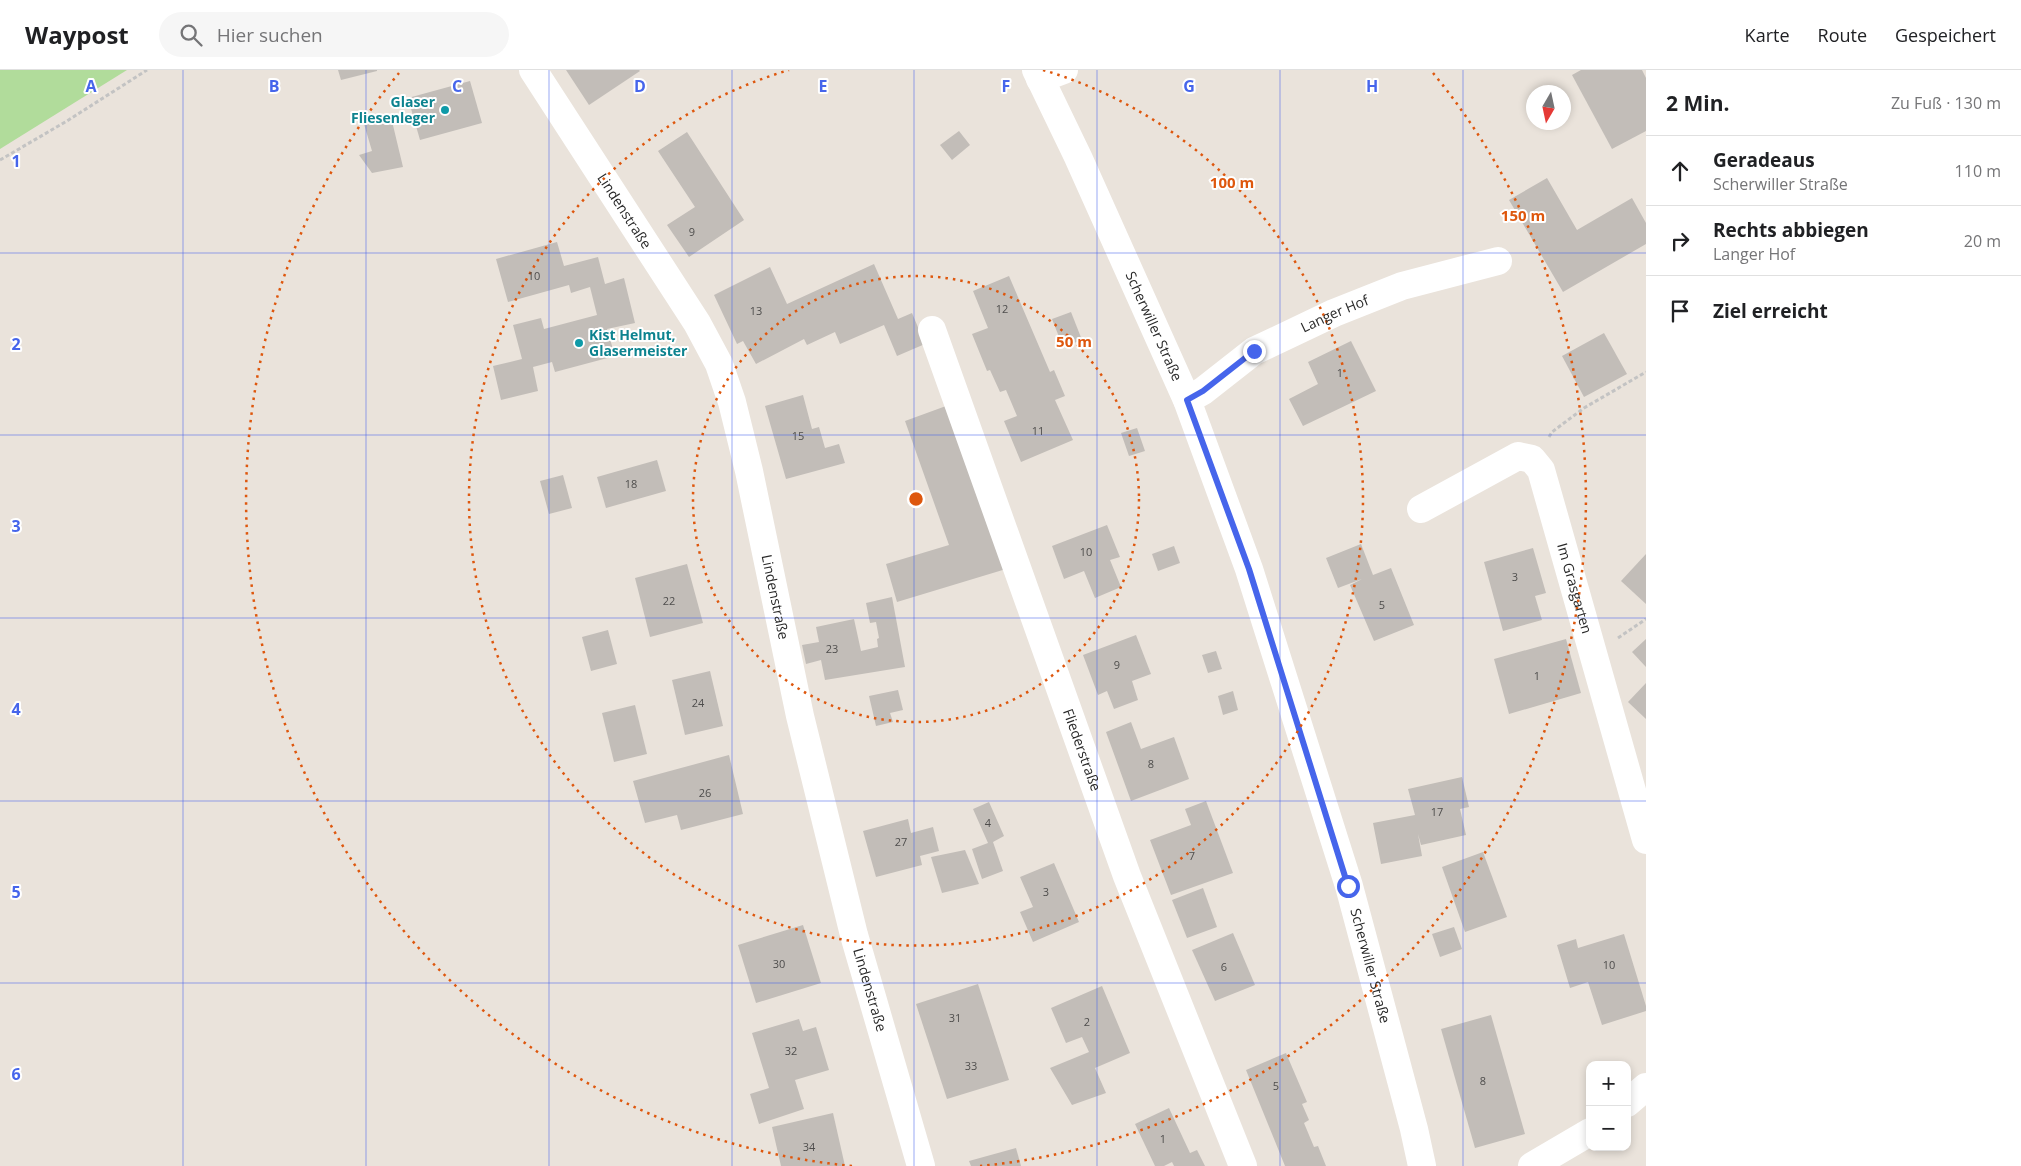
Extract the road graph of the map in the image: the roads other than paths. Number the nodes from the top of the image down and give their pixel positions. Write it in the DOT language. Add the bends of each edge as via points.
graph roads {
  1 [pos="533,70"];
  2 [pos="1047,73"];
  3 [pos="1498,261"];
  4 [pos="932,330"];
  5 [pos="1187,400"];
  6 [pos="1421,508"];
  7 [pos="1646,840"];
  8 [pos="1646,1087"];
  9 [pos="1631,1100"];
  10 [pos="1586,1134"];
  11 [pos="921,1166"];
  12 [pos="1243,1166"];
  13 [pos="1422,1166"];
  14 [pos="1532,1166"];
  1 -- 11 [label="street, Lindenstraße" via="697,323 719,364 749,471 800,716 854,935"];
  2 -- 5 [label="street, Scherwiller Straße" via="1078,157"];
  3 -- 5 [label="street, Langer Hof" via="1402,286 1334,313 1254,351"];
  4 -- 12 [label="street, Fliederstraße" via="1127,876"];
  5 -- 13 [label="street, Scherwiller Straße" via="1249,569 1348,886"];
  6 -- 7 [label="street, Im Grasgarten" via="1518,456 1532,459 1541,470"];
  8 -- 9 [label="street"];
  10 -- 14 [label="street"];
}
